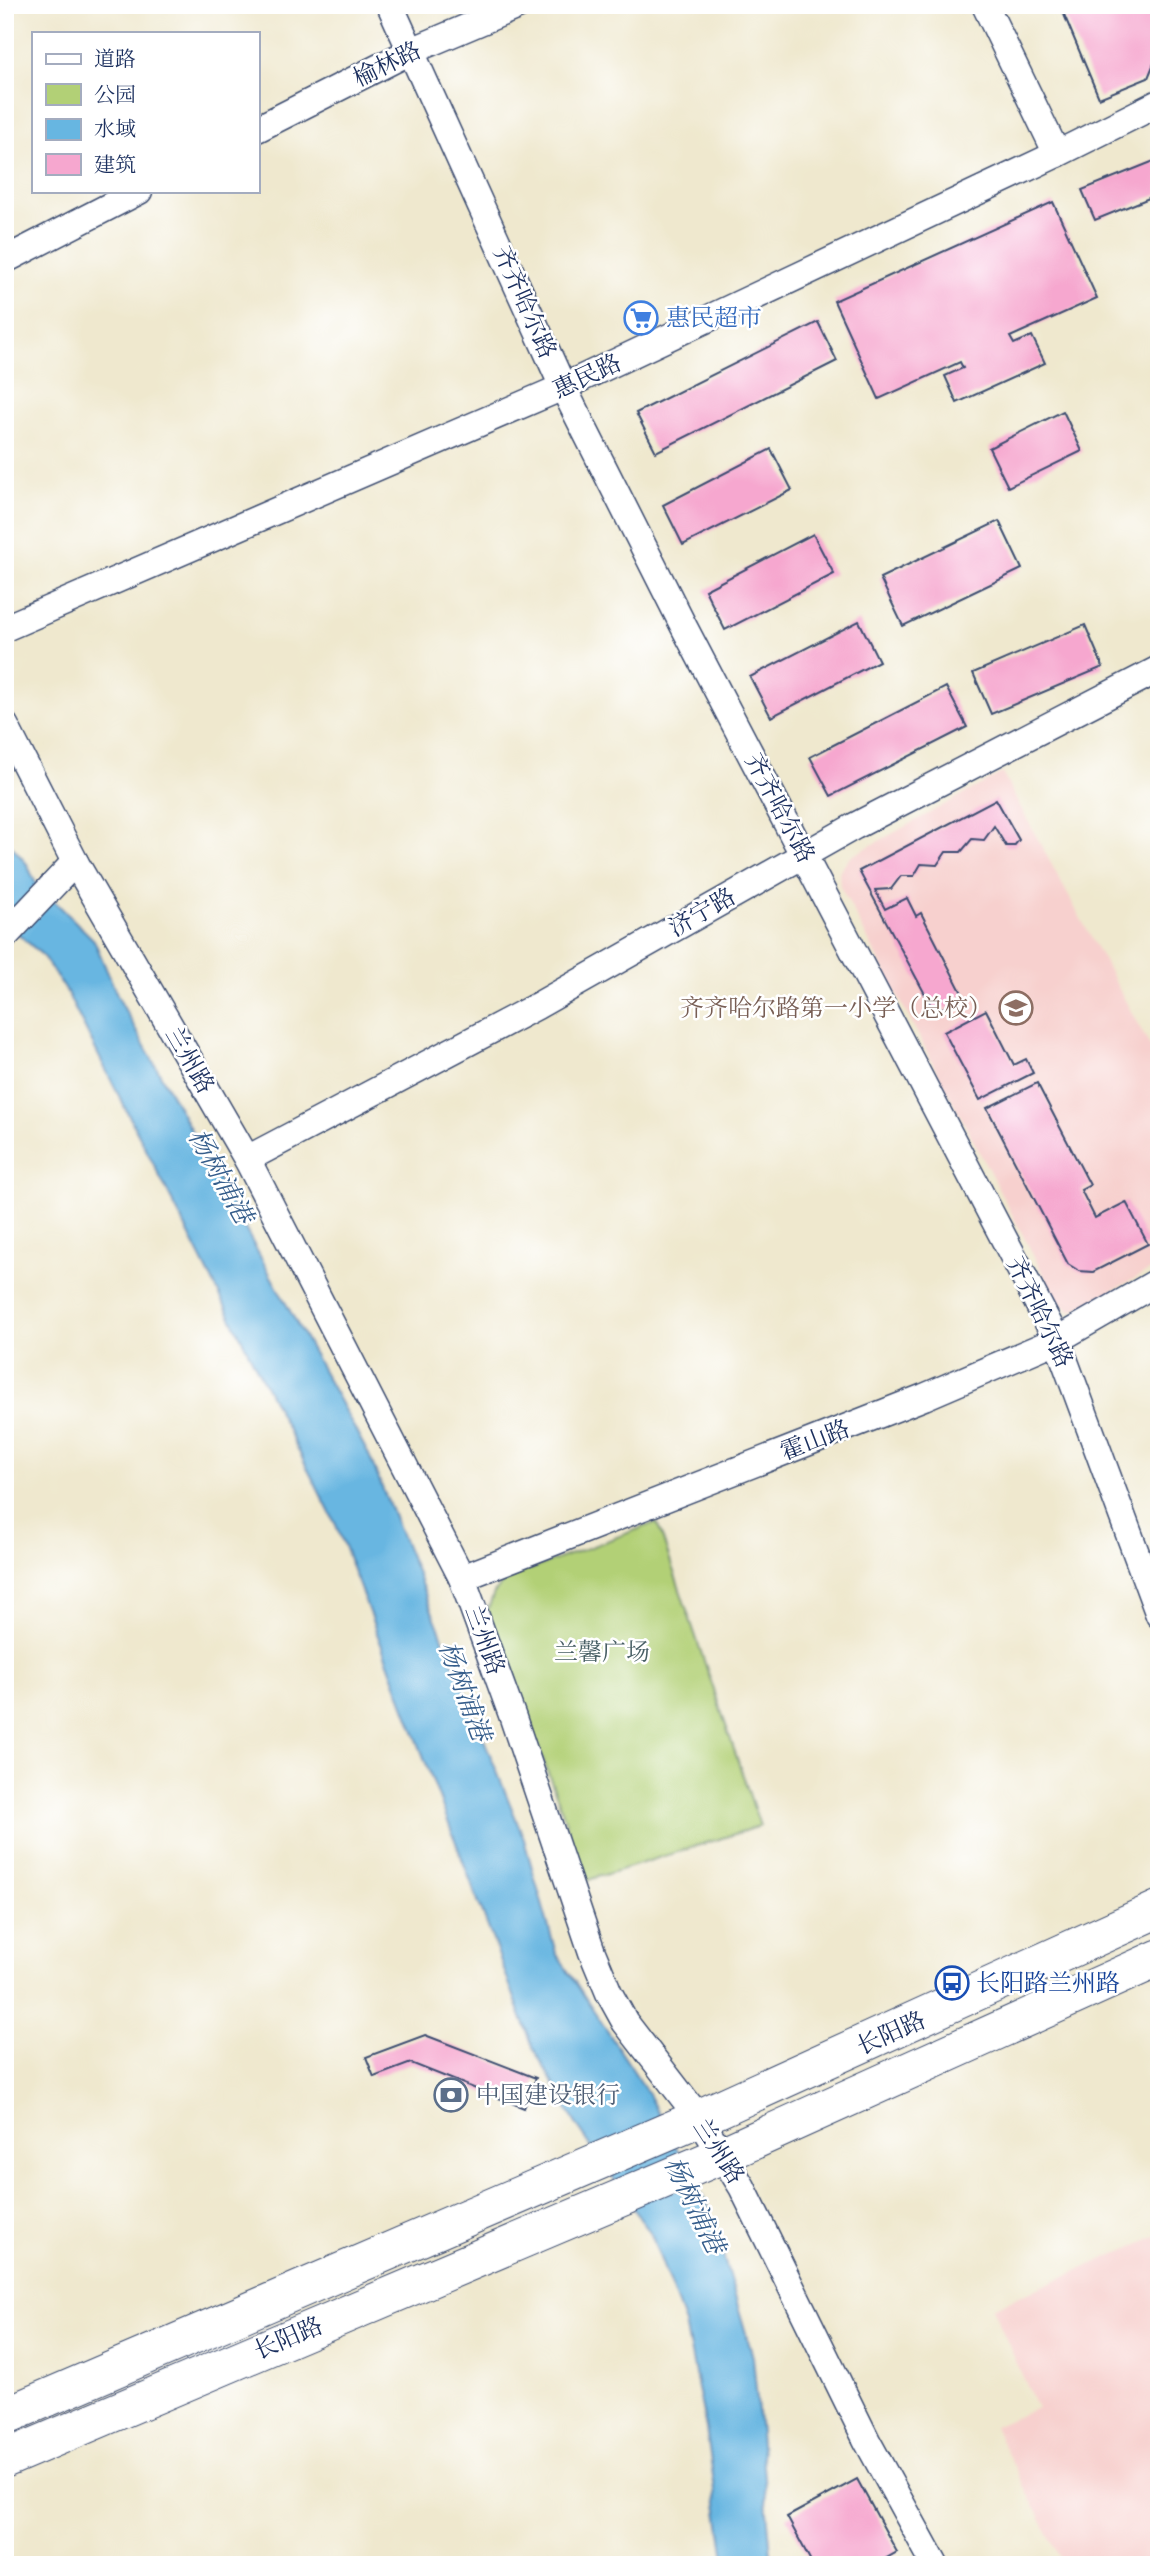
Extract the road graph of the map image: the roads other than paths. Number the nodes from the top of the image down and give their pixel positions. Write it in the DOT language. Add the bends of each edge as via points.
graph roads {
  1 [pos="390,5"];
  2 [pos="520,5"];
  3 [pos="985,5"];
  4 [pos="411,51"];
  5 [pos="1159,103"];
  6 [pos="259,128"];
  7 [pos="1057,154"];
  8 [pos="137,192"];
  9 [pos="5,260"];
  10 [pos="564,387"];
  11 [pos="5,628"];
  12 [pos="1159,669"];
  13 [pos="5,724"];
  14 [pos="804,853"];
  15 [pos="75,862"];
  16 [pos="7,935"];
  17 [pos="247,1159"];
  18 [pos="1159,1281"];
  19 [pos="1057,1340"];
  20 [pos="462,1578"];
  21 [pos="1159,1615"];
  22 [pos="1159,1909"];
  23 [pos="1159,1958"];
  24 [pos="698,2118"];
  25 [pos="722,2155"];
  26 [pos="5,2416"];
  27 [pos="5,2459"];
  28 [pos="935,2565"];
  1 -- 4 [label="street, 齐齐哈尔路"];
  2 -- 4 [label="street, 榆林路"];
  3 -- 7 [label="street"];
  4 -- 6 [label="street, 榆林路"];
  4 -- 10 [label="street, 齐齐哈尔路"];
  5 -- 7 [label="street, 惠民路"];
  7 -- 10 [label="street, 惠民路"];
  8 -- 9 [label="street"];
  10 -- 11 [label="street, 惠民路"];
  10 -- 14 [label="street, 齐齐哈尔路"];
  12 -- 14 [label="street, 济宁路"];
  13 -- 15 [label="street, 兰州路"];
  14 -- 17 [label="street, 济宁路" via="537,1006"];
  14 -- 19 [label="street, 齐齐哈尔路"];
  15 -- 16 [label="street"];
  15 -- 17 [label="street, 兰州路"];
  17 -- 20 [label="street, 兰州路"];
  18 -- 19 [label="street, 霍山路"];
  19 -- 20 [label="street, 霍山路" via="924,1397"];
  19 -- 21 [label="street, 齐齐哈尔路"];
  20 -- 24 [label="street, 兰州路" via="609,1993 642,2046"];
  22 -- 24 [label="main road, 长阳路"];
  23 -- 25 [label="main road, 长阳路"];
  24 -- 25 [label="street, 兰州路"];
  24 -- 26 [label="main road, 长阳路"];
  25 -- 27 [label="main road, 长阳路"];
  25 -- 28 [label="street, 兰州路"];
}
